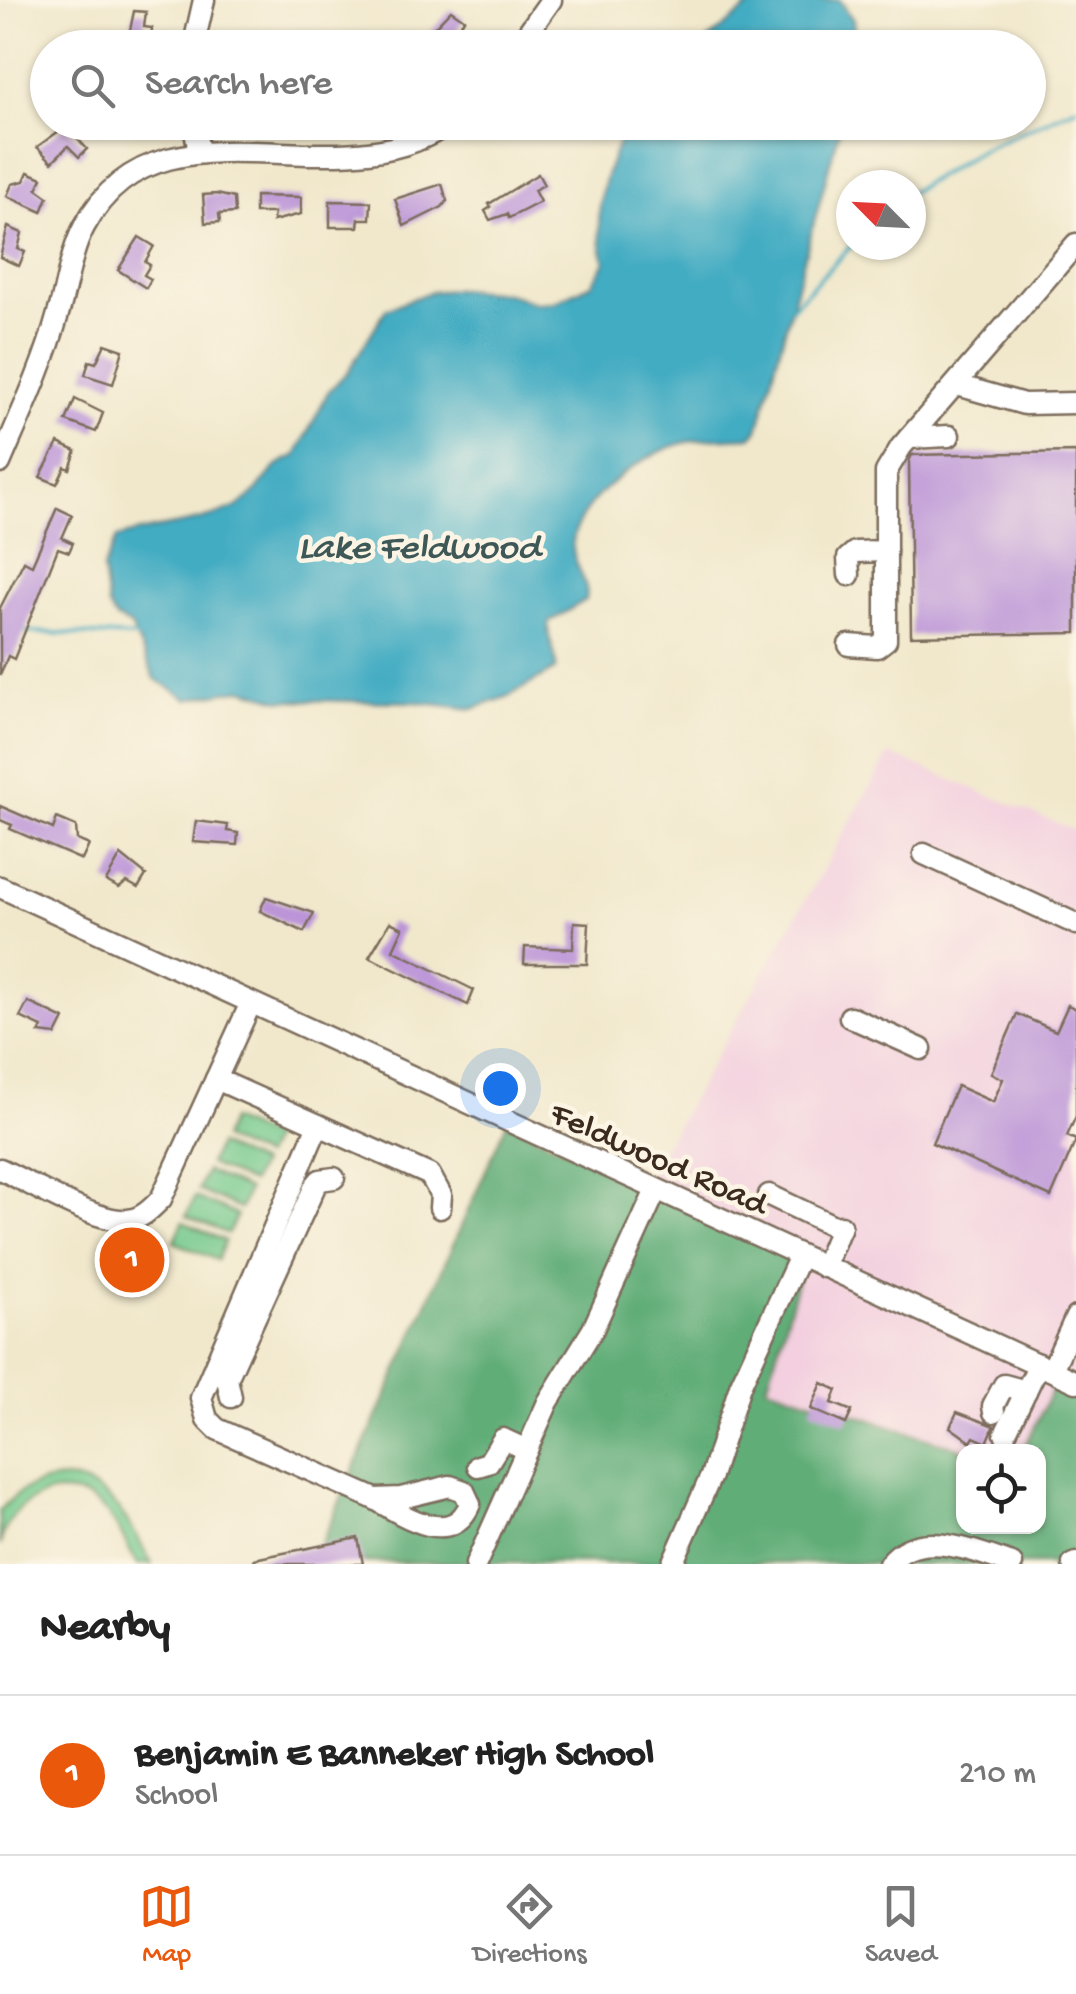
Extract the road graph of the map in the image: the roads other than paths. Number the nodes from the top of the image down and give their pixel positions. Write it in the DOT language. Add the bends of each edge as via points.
graph roads {
  1 [pos="204,0"];
  2 [pos="552,0"];
  3 [pos="196,30"];
  4 [pos="530,30"];
  5 [pos="197,140"];
  6 [pos="419,140"];
  7 [pos="199,151"];
  8 [pos="1076,244"];
  9 [pos="957,385"];
  10 [pos="1076,403"];
  11 [pos="949,436"];
  12 [pos="910,438"];
  13 [pos="0,463"];
  14 [pos="886,551"];
  15 [pos="849,575"];
  16 [pos="849,645"];
  17 [pos="924,854"];
  18 [pos="0,888"];
  19 [pos="1076,924"];
  20 [pos="250,1004"];
  21 [pos="849,1019"];
  22 [pos="921,1049"];
  23 [pos="216,1079"];
  24 [pos="318,1124"];
  25 [pos="0,1169"];
  26 [pos="334,1178"];
  27 [pos="656,1190"];
  28 [pos="769,1195"];
  29 [pos="440,1208"];
  30 [pos="800,1256"];
  31 [pos="824,1266"];
  32 [pos="1076,1318"];
  33 [pos="1045,1367"];
  34 [pos="1076,1382"];
  35 [pos="230,1397"];
  36 [pos="1003,1420"];
  37 [pos="527,1450"];
  38 [pos="478,1466"];
  39 [pos="376,1499"];
  40 [pos="476,1564"];
  41 [pos="672,1564"];
  42 [pos="889,1564"];
  43 [pos="1012,1564"];
  1 -- 3 [label="street"];
  2 -- 4 [label="street"];
  5 -- 7 [label="street"];
  6 -- 7 [label="street" via="369,156"];
  7 -- 13 [label="street" via="132,174 84,226 58,317"];
  8 -- 9 [label="street"];
  9 -- 10 [label="street" via="1024,404"];
  9 -- 12 [label="street"];
  11 -- 12 [label="street"];
  12 -- 14 [label="street" via="886,472"];
  14 -- 15 [label="street" via="855,552 848,558"];
  14 -- 16 [label="street" via="886,640 878,647"];
  17 -- 19 [label="street"];
  18 -- 20 [label="street, Feldwood Road"];
  20 -- 23 [label="street"];
  20 -- 27 [label="street, Feldwood Road"];
  21 -- 22 [label="street"];
  23 -- 24 [label="street"];
  23 -- 25 [label="street" via="161,1199 146,1214 128,1220 102,1216"];
  24 -- 29 [label="street" via="430,1175 442,1194"];
  24 -- 39 [label="street" via="201,1398 216,1429"];
  26 -- 35 [label="street" via="315,1186 236,1360 226,1386"];
  27 -- 30 [label="street, Feldwood Road"];
  27 -- 37 [label="street" via="594,1329"];
  28 -- 31 [label="street" via="840,1227"];
  30 -- 31 [label="street, Feldwood Road"];
  30 -- 41 [label="street" via="740,1386"];
  31 -- 33 [label="street, Feldwood Road"];
  32 -- 33 [label="street"];
  33 -- 34 [label="street, Feldwood Road"];
  33 -- 36 [label="street"];
  37 -- 38 [label="street" via="503,1439 488,1463"];
  37 -- 40 [label="street"];
  42 -- 43 [label="street" via="896,1555 934,1543"];
}
